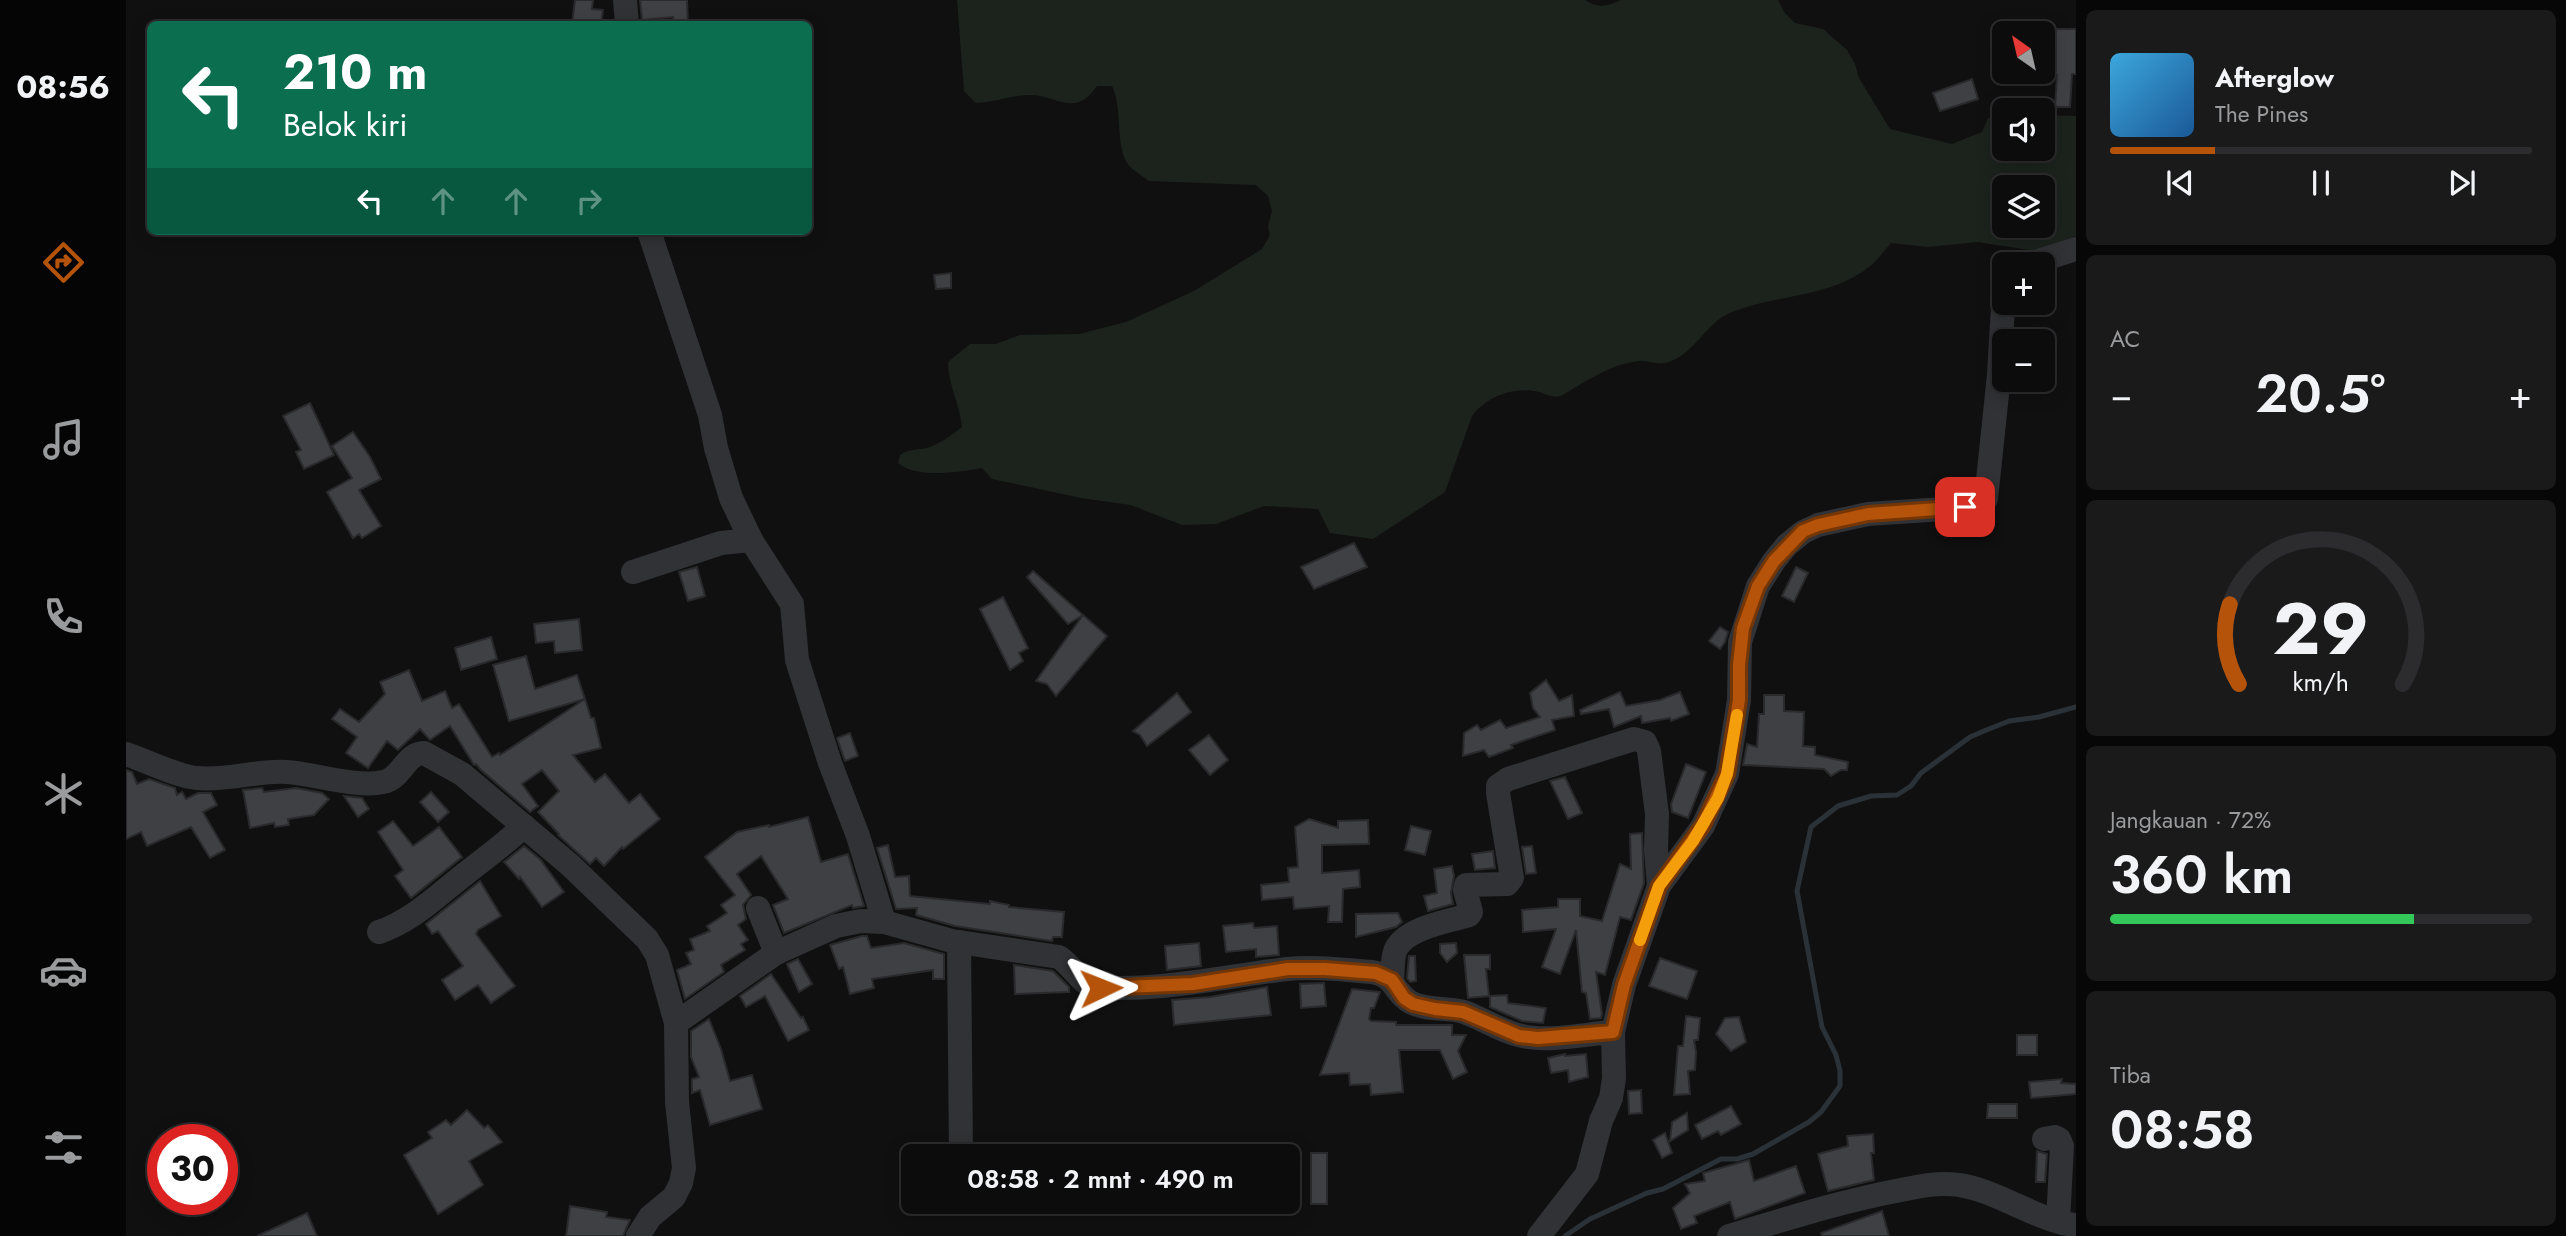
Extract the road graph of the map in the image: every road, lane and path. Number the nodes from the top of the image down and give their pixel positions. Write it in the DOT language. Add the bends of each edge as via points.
graph roads {
  1 [pos="625,0"];
  2 [pos="627,21"];
  3 [pos="650,235"];
  4 [pos="2076,249"];
  5 [pos="2055,256"];
  6 [pos="2002,315"];
  7 [pos="751,540"];
  8 [pos="633,572"];
  9 [pos="126,754"];
  10 [pos="524,826"];
  11 [pos="1659,886"];
  12 [pos="758,908"];
  13 [pos="884,922"];
  14 [pos="379,932"];
  15 [pos="959,942"];
  16 [pos="775,953"];
  17 [pos="1392,980"];
  18 [pos="676,1023"];
  19 [pos="1613,1032"];
  20 [pos="2044,1139"];
  21 [pos="961,1144"];
  22 [pos="2070,1227"];
  23 [pos="638,1236"];
  24 [pos="1539,1236"];
  25 [pos="1729,1236"];
  1 -- 2 [label="street"];
  3 -- 7 [label="street" via="710,415 731,498"];
  4 -- 5 [label="street"];
  6 -- 11 [label="street" via="1986,499 1973,507 1868,514 1818,525 1803,531 1774,561 1758,586 1743,628 1739,700 1727,774 1703,825"];
  7 -- 8 [label="street" via="721,543"];
  7 -- 13 [label="street" via="792,604 797,660"];
  9 -- 10 [label="street" via="196,778 286,772 367,783 394,778 417,753 424,753 462,774"];
  10 -- 14 [label="street" via="414,915"];
  10 -- 18 [label="street" via="646,939 657,955"];
  11 -- 17 [label="street" via="1657,814 1645,742 1634,739 1508,779 1498,786 1498,793 1513,878 1507,884 1466,885 1469,915 1404,940 1396,949"];
  11 -- 19 [label="street" via="1624,985"];
  12 -- 16 [label="street"];
  13 -- 15 [label="street"];
  13 -- 16 [label="street" via="836,926"];
  15 -- 17 [label="street" via="1059,957 1092,987 1193,984 1300,969 1376,973"];
  15 -- 21 [label="street"];
  16 -- 18 [label="street"];
  17 -- 19 [label="street" via="1413,1004 1463,1012 1519,1036"];
  18 -- 23 [label="street" via="684,1168 674,1197 650,1217"];
  19 -- 24 [label="street" via="1611,1098 1587,1174"];
  20 -- 22 [label="street" via="2055,1137 2062,1146"];
  22 -- 25 [label="street" via="1958,1184 1929,1185 1835,1205"];
}
